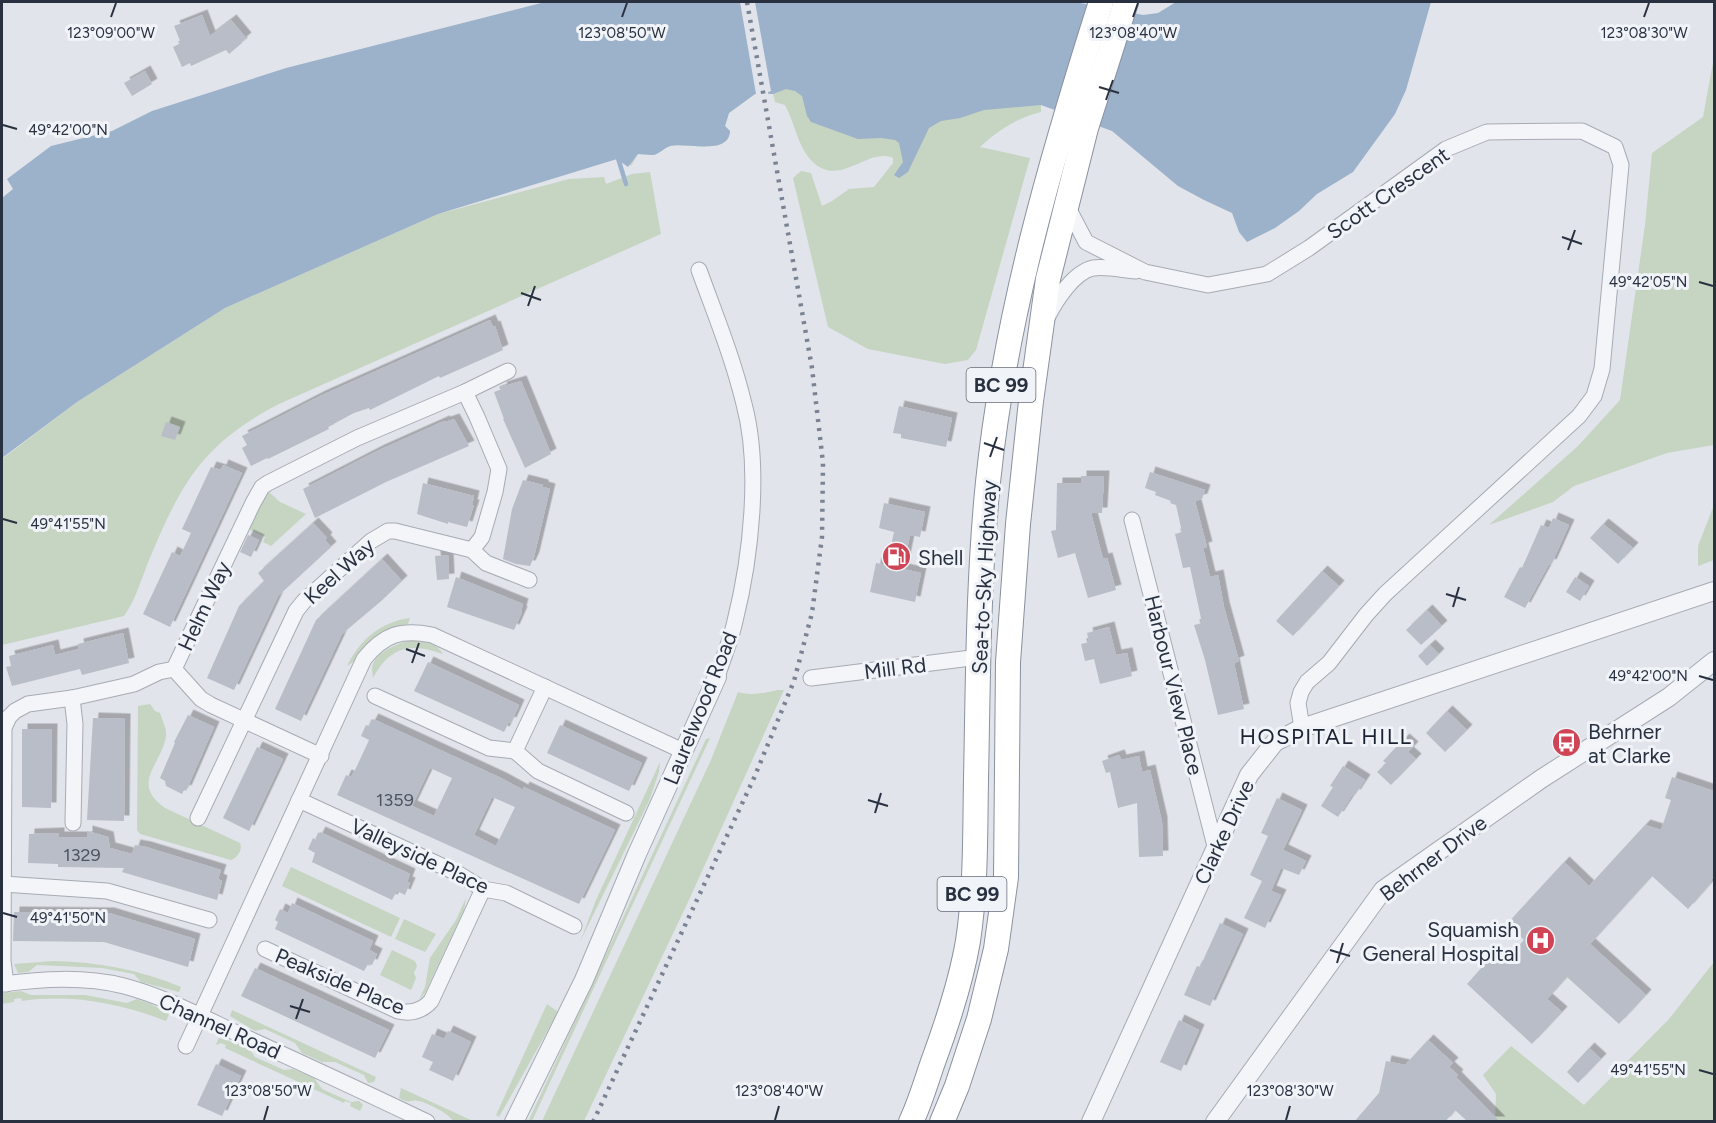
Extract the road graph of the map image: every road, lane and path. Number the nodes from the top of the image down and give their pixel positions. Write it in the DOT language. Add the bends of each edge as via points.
graph roads {
  1 [pos="1101,2"];
  2 [pos="1126,2"];
  3 [pos="1066,204"];
  4 [pos="699,270"];
  5 [pos="1145,272"];
  6 [pos="1039,332"];
  7 [pos="508,371"];
  8 [pos="465,392"];
  9 [pos="1132,520"];
  10 [pos="472,550"];
  11 [pos="529,580"];
  12 [pos="1714,591"];
  13 [pos="979,657"];
  14 [pos="1714,661"];
  15 [pos="174,669"];
  16 [pos="717,677"];
  17 [pos="811,678"];
  18 [pos="545,687"];
  19 [pos="375,696"];
  20 [pos="72,698"];
  21 [pos="244,721"];
  22 [pos="1302,728"];
  23 [pos="514,751"];
  24 [pos="683,751"];
  25 [pos="321,756"];
  26 [pos="299,800"];
  27 [pos="626,813"];
  28 [pos="198,818"];
  29 [pos="73,823"];
  30 [pos="1216,850"];
  31 [pos="3,884"];
  32 [pos="483,889"];
  33 [pos="209,920"];
  34 [pos="574,926"];
  35 [pos="265,949"];
  36 [pos="4,984"];
  37 [pos="985,994"];
  38 [pos="200,1016"];
  39 [pos="186,1046"];
  40 [pos="427,1122"];
  41 [pos="514,1122"];
  42 [pos="911,1122"];
  43 [pos="942,1122"];
  44 [pos="1091,1122"];
  45 [pos="1215,1122"];
  1 -- 13 [label="highway, Sea-to-Sky Highway / BC 99" via="1031,241 1003,371 988,483"];
  2 -- 3 [label="highway, Sea-to-Sky Highway / BC 99"];
  3 -- 5 [label="street, Scott Crescent" via="1086,242"];
  3 -- 6 [label="highway, Sea-to-Sky Highway / BC 99"];
  4 -- 16 [label="street, Laurelwood Road" via="745,405 751,447 747,561 735,621"];
  5 -- 6 [label="street" via="1092,268 1072,281"];
  5 -- 22 [label="street, Scott Crescent" via="1208,285 1267,273 1309,248 1446,149 1487,132 1582,131 1616,147 1621,165 1602,369 1594,396 1579,416 1385,594 1351,631 1329,663 1301,692 1298,703"];
  6 -- 13 [label="highway" via="1017,411 992,628"];
  6 -- 37 [label="highway, Sea-to-Sky Highway / BC 99" via="1008,662 1006,877"];
  7 -- 8 [label="street, Helm Way"];
  8 -- 10 [label="street" via="499,469 482,537"];
  8 -- 15 [label="street, Helm Way" via="357,438 262,488"];
  9 -- 30 [label="street, Harbour View Place"];
  10 -- 11 [label="street, Keel Way" via="486,563"];
  10 -- 21 [label="street, Keel Way" via="395,531 371,541 296,611"];
  12 -- 22 [label="street, Clarke Drive"];
  13 -- 17 [label="street, Mill Rd"];
  13 -- 37 [label="highway" via="991,662 995,670"];
  13 -- 42 [label="highway, Sea-to-Sky Highway / BC 99" via="974,878 968,942 946,1026"];
  14 -- 45 [label="street, Behrner Drive" via="1669,697 1541,779 1383,890"];
  15 -- 20 [label="street, Helm Way" via="134,684"];
  15 -- 21 [label="street" via="201,699"];
  16 -- 24 [label="street, Laurelwood Road"];
  18 -- 23 [label="street"];
  18 -- 24 [label="street"];
  18 -- 25 [label="street" via="432,635 401,633 381,642 364,659"];
  19 -- 23 [label="street" via="489,748"];
  20 -- 29 [label="street"];
  20 -- 31 [label="street, Helm Way" via="28,704 9,717 4,728"];
  21 -- 25 [label="street"];
  21 -- 28 [label="street, Keel Way"];
  22 -- 30 [label="street, Clarke Drive" via="1275,742 1249,775"];
  23 -- 27 [label="street" via="538,771"];
  24 -- 41 [label="street, Laurelwood Road" via="584,980"];
  25 -- 26 [label="street"];
  26 -- 32 [label="street, Valleyside Place" via="457,873"];
  26 -- 38 [label="street"];
  30 -- 44 [label="street, Clarke Drive"];
  31 -- 33 [label="street" via="107,891"];
  31 -- 36 [label="street, Helm Way"];
  32 -- 34 [label="street, Valleyside Place" via="506,893"];
  32 -- 35 [label="street, Peakside Place" via="431,1001 413,1012 398,1011"];
  36 -- 38 [label="street, Channel Road" via="61,979 106,983 144,992"];
  37 -- 43 [label="highway, Sea-to-Sky Highway / BC 99"];
  38 -- 39 [label="street"];
  38 -- 40 [label="street, Channel Road"];
}
